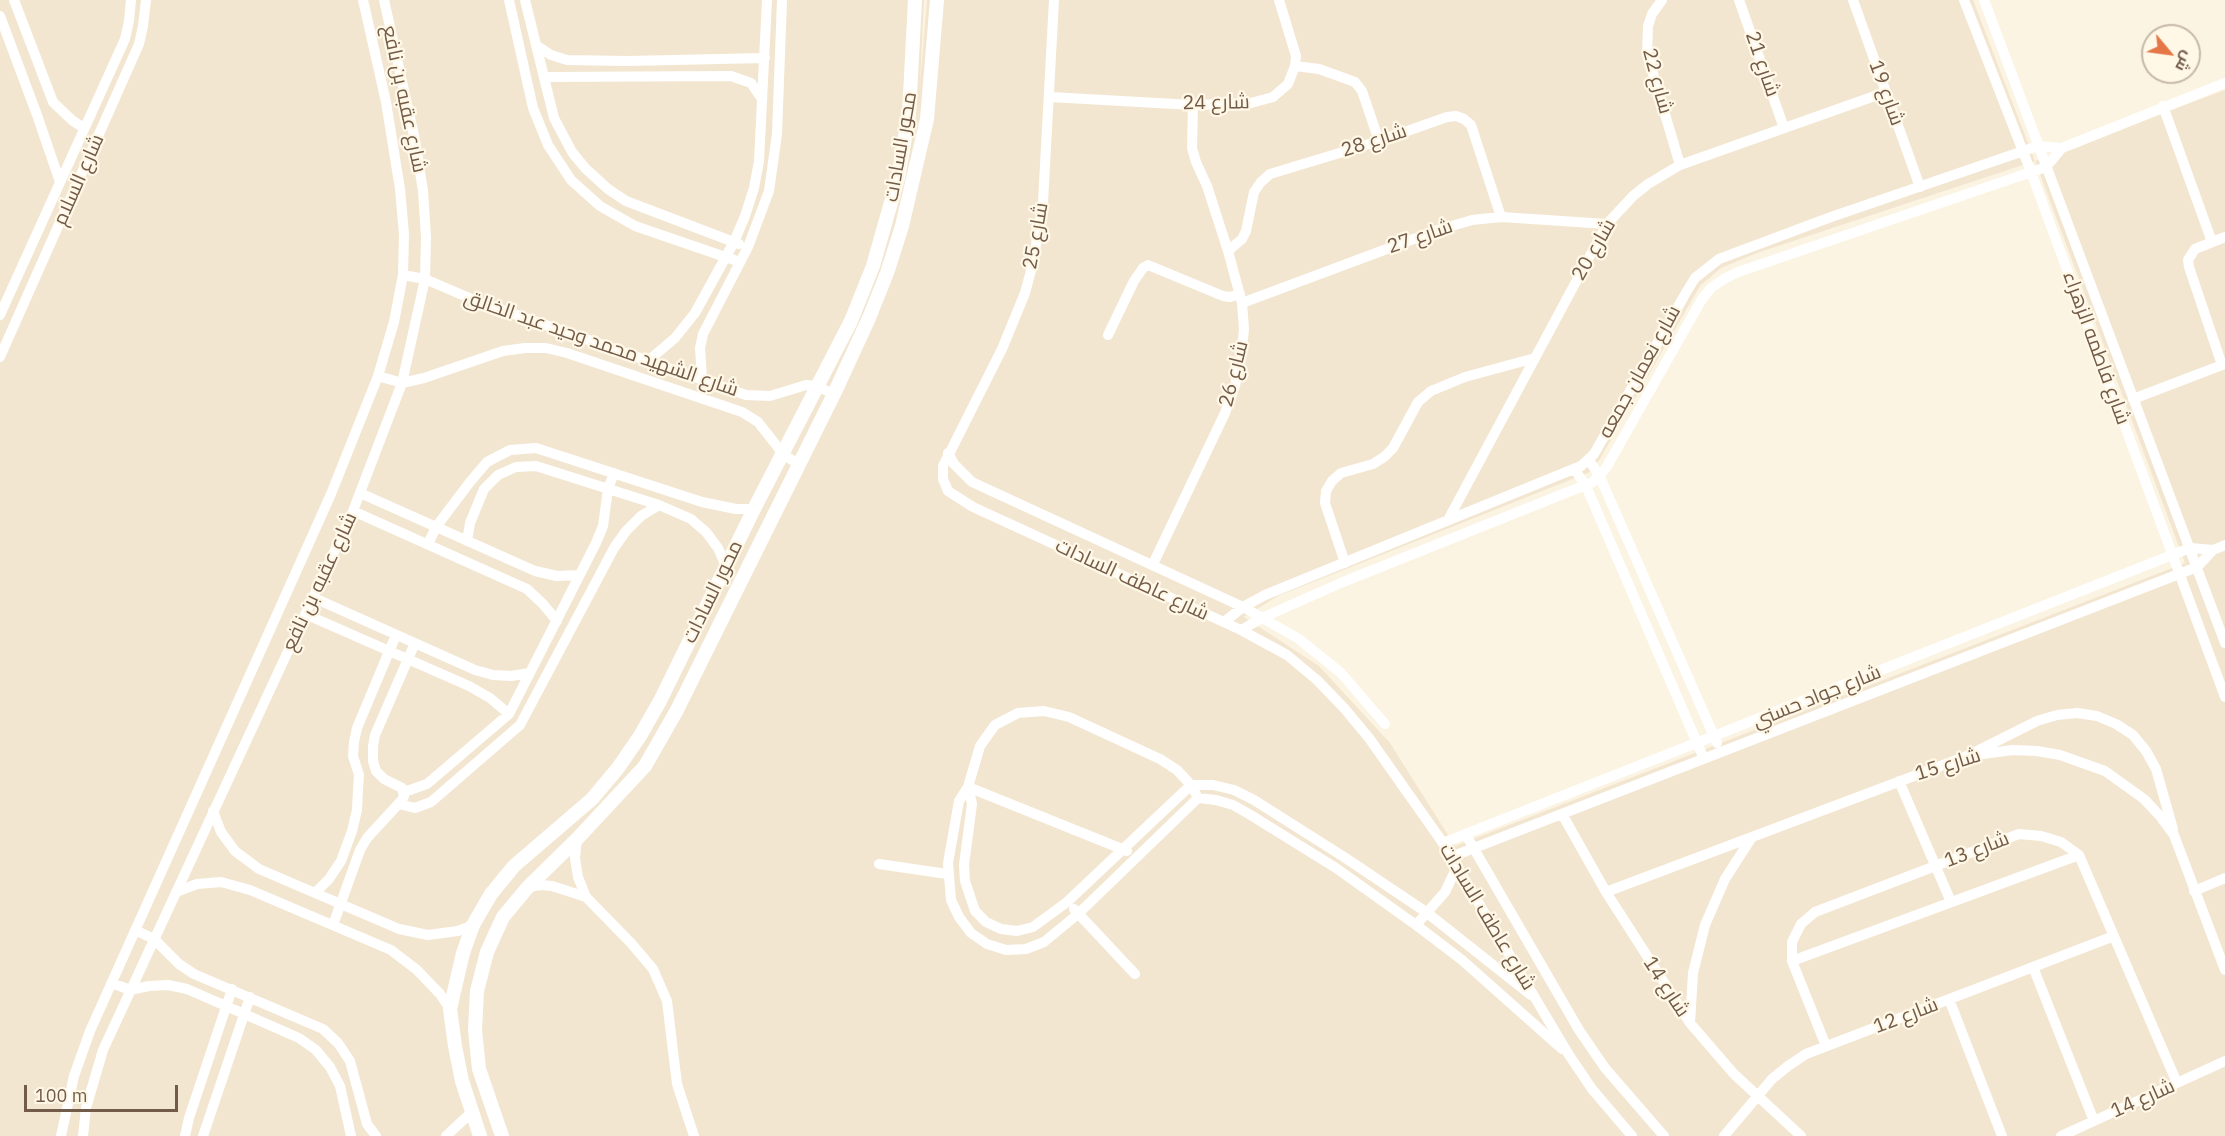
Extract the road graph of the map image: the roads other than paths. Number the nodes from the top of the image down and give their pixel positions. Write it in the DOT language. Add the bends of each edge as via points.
graph roads {
  1 [pos="14,0"];
  2 [pos="132,0"];
  3 [pos="146,0"];
  4 [pos="363,0"];
  5 [pos="384,0"];
  6 [pos="509,0"];
  7 [pos="525,0"];
  8 [pos="767,0"];
  9 [pos="782,0"];
  10 [pos="915,0"];
  11 [pos="937,0"];
  12 [pos="1054,0"];
  13 [pos="1279,0"];
  14 [pos="1662,0"];
  15 [pos="1739,0"];
  16 [pos="1853,0"];
  17 [pos="1964,0"];
  18 [pos="1984,0"];
  19 [pos="0,16"];
  20 [pos="537,46"];
  21 [pos="765,58"];
  22 [pos="1295,66"];
  23 [pos="545,77"];
  24 [pos="2225,83"];
  25 [pos="1886,92"];
  26 [pos="1050,97"];
  27 [pos="763,100"];
  28 [pos="1192,105"];
  29 [pos="2163,106"];
  30 [pos="84,128"];
  31 [pos="1784,128"];
  32 [pos="1379,141"];
  33 [pos="2038,146"];
  34 [pos="2062,148"];
  35 [pos="2023,151"];
  36 [pos="1680,165"];
  37 [pos="2046,167"];
  38 [pos="2031,172"];
  39 [pos="60,182"];
  40 [pos="1920,186"];
  41 [pos="1881,200"];
  42 [pos="1501,217"];
  43 [pos="1831,218"];
  44 [pos="1892,220"];
  45 [pos="1607,224"];
  46 [pos="1842,236"];
  47 [pos="2225,237"];
  48 [pos="734,242"];
  49 [pos="2212,242"];
  50 [pos="748,247"];
  51 [pos="1228,251"];
  52 [pos="726,257"];
  53 [pos="740,262"];
  54 [pos="403,275"];
  55 [pos="425,279"];
  56 [pos="12,288"];
  57 [pos="0,294"];
  58 [pos="1241,298"];
  59 [pos="0,315"];
  60 [pos="1108,335"];
  61 [pos="0,357"];
  62 [pos="1535,358"];
  63 [pos="649,360"];
  64 [pos="2224,365"];
  65 [pos="378,376"];
  66 [pos="702,380"];
  67 [pos="402,383"];
  68 [pos="816,386"];
  69 [pos="834,394"];
  70 [pos="2133,399"];
  71 [pos="948,453"];
  72 [pos="784,454"];
  73 [pos="1589,460"];
  74 [pos="800,465"];
  75 [pos="1575,470"];
  76 [pos="614,473"];
  77 [pos="1600,477"];
  78 [pos="1586,486"];
  79 [pos="609,489"];
  80 [pos="360,494"];
  81 [pos="659,505"];
  82 [pos="754,509"];
  83 [pos="352,511"];
  84 [pos="1448,520"];
  85 [pos="436,527"];
  86 [pos="467,541"];
  87 [pos="428,544"];
  88 [pos="2225,545"];
  89 [pos="2190,548"];
  90 [pos="2212,550"];
  91 [pos="2172,555"];
  92 [pos="1345,563"];
  93 [pos="1153,564"];
  94 [pos="726,566"];
  95 [pos="2197,567"];
  96 [pos="2179,574"];
  97 [pos="579,575"];
  98 [pos="312,597"];
  99 [pos="1243,607"];
  100 [pos="305,614"];
  101 [pos="1264,617"];
  102 [pos="556,621"];
  103 [pos="1224,622"];
  104 [pos="1241,630"];
  105 [pos="396,635"];
  106 [pos="1299,639"];
  107 [pos="415,643"];
  108 [pos="2225,643"];
  109 [pos="389,651"];
  110 [pos="1287,655"];
  111 [pos="408,659"];
  112 [pos="530,673"];
  113 [pos="2225,697"];
  114 [pos="509,714"];
  115 [pos="1384,724"];
  116 [pos="1715,737"];
  117 [pos="1698,744"];
  118 [pos="1721,752"];
  119 [pos="1967,756"];
  120 [pos="1704,759"];
  121 [pos="376,771"];
  122 [pos="359,775"];
  123 [pos="1899,781"];
  124 [pos="1191,785"];
  125 [pos="968,787"];
  126 [pos="404,792"];
  127 [pos="1198,798"];
  128 [pos="399,804"];
  129 [pos="213,811"];
  130 [pos="1562,814"];
  131 [pos="1466,835"];
  132 [pos="2174,836"];
  133 [pos="1752,837"];
  134 [pos="577,839"];
  135 [pos="1443,843"];
  136 [pos="1473,848"];
  137 [pos="1123,849"];
  138 [pos="2079,855"];
  139 [pos="1138,856"];
  140 [pos="1454,862"];
  141 [pos="879,864"];
  142 [pos="1936,866"];
  143 [pos="947,874"];
  144 [pos="2225,878"];
  145 [pos="528,887"];
  146 [pos="2194,891"];
  147 [pos="176,892"];
  148 [pos="1606,892"];
  149 [pos="315,893"];
  150 [pos="586,897"];
  151 [pos="1067,902"];
  152 [pos="1951,902"];
  153 [pos="341,905"];
  154 [pos="1426,912"];
  155 [pos="1078,914"];
  156 [pos="333,925"];
  157 [pos="1416,925"];
  158 [pos="473,926"];
  159 [pos="135,930"];
  160 [pos="2114,936"];
  161 [pos="154,939"];
  162 [pos="1792,961"];
  163 [pos="2033,967"];
  164 [pos="2225,970"];
  165 [pos="1135,974"];
  166 [pos="112,982"];
  167 [pos="232,989"];
  168 [pos="130,990"];
  169 [pos="250,997"];
  170 [pos="1949,999"];
  171 [pos="1537,1000"];
  172 [pos="227,1005"];
  173 [pos="450,1009"];
  174 [pos="244,1013"];
  175 [pos="1690,1023"];
  176 [pos="1826,1046"];
  177 [pos="1569,1055"];
  178 [pos="2225,1061"];
  179 [pos="2177,1083"];
  180 [pos="1757,1096"];
  181 [pos="472,1112"];
  182 [pos="2094,1121"];
  183 [pos="62,1136"];
  184 [pos="83,1136"];
  185 [pos="185,1136"];
  186 [pos="203,1136"];
  187 [pos="351,1136"];
  188 [pos="376,1136"];
  189 [pos="446,1136"];
  190 [pos="480,1136"];
  191 [pos="502,1136"];
  192 [pos="694,1136"];
  193 [pos="1632,1136"];
  194 [pos="1664,1136"];
  195 [pos="1725,1136"];
  196 [pos="1801,1136"];
  197 [pos="2002,1136"];
  198 [pos="2061,1136"];
  1 -- 30 [label="street" via="53,102"];
  2 -- 30 [label="street, شارع السلام" via="125,39"];
  3 -- 61 [label="street, شارع السلام" via="139,44"];
  4 -- 54 [label="street, شارع عقبه بن نافع" via="394,141 404,234"];
  5 -- 55 [label="street, شارع عقبه بن نافع" via="423,191"];
  6 -- 52 [label="street" via="533,108 548,145 571,180 600,206 635,226"];
  7 -- 20 [label="street"];
  8 -- 21 [label="street"];
  9 -- 50 [label="street" via="774,162 769,191"];
  10 -- 68 [label="street, محور السادات" via="909,114 893,199 851,321"];
  11 -- 69 [label="street, محور السادات" via="927,118 902,226 869,318"];
  12 -- 26 [label="street, شارع 25"];
  13 -- 22 [label="street" via="1296,56"];
  14 -- 36 [label="street, شارع 22" via="1648,27 1647,53"];
  15 -- 31 [label="street, شارع 21"];
  16 -- 25 [label="street, شارع 19"];
  17 -- 35 [label="street, شارع فاطمه الزهراء"];
  18 -- 33 [label="street, شارع فاطمه الزهراء"];
  19 -- 39 [label="street"];
  20 -- 21 [label="street" via="567,60"];
  20 -- 23 [label="street"];
  21 -- 27 [label="street"];
  22 -- 28 [label="street, شارع 24" via="1288,84 1264,101"];
  22 -- 32 [label="street" via="1319,69 1355,82 1362,90"];
  23 -- 27 [label="street" via="731,76 750,83"];
  23 -- 48 [label="street" via="549,103 563,138 596,180 643,209"];
  24 -- 29 [label="street, شارع نعمان جمعه"];
  25 -- 31 [label="street, شارع 20"];
  25 -- 40 [label="street, شارع 19"];
  26 -- 28 [label="street, شارع 24"];
  26 -- 71 [label="street, شارع 25" via="1043,202 1025,292 1002,349"];
  27 -- 48 [label="street" via="754,188"];
  28 -- 51 [label="street, شارع 26" via="1192,148"];
  29 -- 34 [label="street, شارع نعمان جمعه"];
  29 -- 49 [label="street"];
  30 -- 39 [label="street, شارع السلام"];
  31 -- 36 [label="street, شارع 20"];
  32 -- 42 [label="street, شارع 28" via="1447,117 1464,119 1471,125"];
  32 -- 51 [label="street, شارع 28" via="1270,174 1254,192 1242,239"];
  33 -- 34 [label="street, شارع نعمان جمعه"];
  33 -- 35 [label="street, شارع نعمان جمعه"];
  33 -- 37 [label="street, شارع فاطمه الزهراء"];
  34 -- 37 [label="street, شارع نعمان جمعه"];
  35 -- 38 [label="street, شارع فاطمه الزهراء"];
  35 -- 40 [label="street, شارع نعمان جمعه"];
  36 -- 45 [label="street, شارع 20" via="1647,184"];
  37 -- 38 [label="street, شارع نعمان جمعه"];
  37 -- 70 [label="street, شارع فاطمه الزهراء"];
  38 -- 44 [label="street, شارع نعمان جمعه"];
  38 -- 91 [label="street, شارع فاطمه الزهراء"];
  39 -- 56 [label="street, شارع السلام"];
  40 -- 41 [label="street, شارع نعمان جمعه"];
  41 -- 43 [label="street, شارع نعمان جمعه"];
  41 -- 44 [label="street"];
  42 -- 45 [label="street, شارع 27"];
  42 -- 58 [label="street, شارع 27" via="1445,227"];
  43 -- 46 [label="street" via="1836,232"];
  43 -- 73 [label="street, شارع نعمان جمعه" via="1719,259 1695,278"];
  44 -- 46 [label="street, شارع نعمان جمعه"];
  45 -- 62 [label="street, شارع 20"];
  46 -- 77 [label="street, شارع نعمان جمعه" via="1738,272 1712,288"];
  47 -- 49 [label="street"];
  48 -- 50 [label="street"];
  48 -- 52 [label="street"];
  49 -- 64 [label="street" via="2195,249 2188,260"];
  50 -- 53 [label="street"];
  51 -- 58 [label="street, شارع 26"];
  52 -- 53 [label="street"];
  52 -- 63 [label="street" via="686,326"];
  53 -- 66 [label="street" via="703,334"];
  54 -- 55 [label="street, شارع الشهيد محمد وحيد عبد الخالق"];
  54 -- 65 [label="street, شارع عقبه بن نافع"];
  55 -- 63 [label="street, شارع الشهيد محمد وحيد عبد الخالق" via="474,300"];
  55 -- 67 [label="street, شارع عقبه بن نافع"];
  56 -- 57 [label="street"];
  56 -- 59 [label="street, شارع السلام"];
  58 -- 60 [label="street" via="1223,296 1148,265 1134,281"];
  58 -- 93 [label="street, شارع 26" via="1244,329 1235,386"];
  62 -- 84 [label="street, شارع 20"];
  62 -- 92 [label="street" via="1465,377 1431,391 1418,402 1384,457 1341,473 1332,481 1325,503"];
  63 -- 66 [label="street, شارع الشهيد محمد وحيد عبد الخالق"];
  64 -- 70 [label="street"];
  65 -- 67 [label="street"];
  65 -- 159 [label="street, شارع عقبه بن نافع" via="331,494"];
  66 -- 68 [label="street, شارع الشهيد محمد وحيد عبد الخالق" via="754,397"];
  67 -- 72 [label="street, شارع الشهيد محمد وحيد عبد الخالق" via="503,351 546,348 742,412 758,423"];
  67 -- 80 [label="street, شارع عقبه بن نافع"];
  68 -- 69 [label="street"];
  68 -- 72 [label="street, محور السادات"];
  69 -- 74 [label="street, محور السادات"];
  70 -- 89 [label="street, شارع فاطمه الزهراء"];
  71 -- 93 [label="street, شارع عاطف السادات" via="972,482"];
  71 -- 103 [label="street, شارع عاطف السادات" via="943,478 948,491 957,498"];
  72 -- 74 [label="street, شارع الشهيد محمد وحيد عبد الخالق"];
  72 -- 82 [label="street, محور السادات"];
  73 -- 75 [label="street, شارع نعمان جمعه"];
  73 -- 77 [label="street"];
  74 -- 134 [label="street, محور السادات" via="645,766"];
  75 -- 78 [label="street"];
  75 -- 84 [label="street, شارع نعمان جمعه"];
  76 -- 79 [label="street"];
  76 -- 82 [label="street" via="719,507"];
  76 -- 85 [label="street" via="536,448 510,450 487,462"];
  77 -- 78 [label="street, شارع نعمان جمعه"];
  77 -- 116 [label="street"];
  78 -- 101 [label="street, شارع نعمان جمعه"];
  78 -- 117 [label="street"];
  79 -- 81 [label="street"];
  79 -- 86 [label="street" via="536,466 516,467 498,475 484,489"];
  79 -- 97 [label="street" via="603,526"];
  80 -- 83 [label="street, شارع عقبه بن نافع"];
  80 -- 85 [label="street"];
  81 -- 94 [label="street" via="691,519 706,532"];
  81 -- 128 [label="street" via="641,516 614,548 520,725 431,802 416,808"];
  82 -- 94 [label="street, محور السادات"];
  83 -- 87 [label="street"];
  83 -- 98 [label="street, شارع عقبه بن نافع"];
  84 -- 92 [label="street, شارع نعمان جمعه"];
  85 -- 86 [label="street"];
  85 -- 87 [label="street"];
  86 -- 97 [label="street" via="535,572"];
  87 -- 102 [label="street" via="527,589"];
  88 -- 90 [label="street"];
  89 -- 90 [label="street"];
  89 -- 91 [label="street, شارع جواد حسني"];
  89 -- 95 [label="street, شارع فاطمه الزهراء"];
  90 -- 95 [label="street"];
  91 -- 96 [label="street, شارع فاطمه الزهراء"];
  91 -- 116 [label="street, شارع جواد حسني"];
  92 -- 99 [label="street, شارع نعمان جمعه"];
  93 -- 99 [label="street, شارع عاطف السادات"];
  94 -- 158 [label="street, محور السادات" via="640,736 592,799 514,866 491,894"];
  95 -- 96 [label="street, شارع جواد حسني"];
  95 -- 108 [label="street, شارع فاطمه الزهراء"];
  96 -- 113 [label="street, شارع فاطمه الزهراء"];
  96 -- 118 [label="street, شارع جواد حسني"];
  97 -- 102 [label="street"];
  98 -- 100 [label="street, شارع عقبه بن نافع"];
  98 -- 105 [label="street"];
  99 -- 101 [label="street, شارع عاطف السادات"];
  99 -- 103 [label="street, شارع نعمان جمعه"];
  100 -- 109 [label="street"];
  100 -- 129 [label="street, شارع عقبه بن نافع"];
  101 -- 104 [label="street, شارع نعمان جمعه"];
  101 -- 106 [label="street, شارع عاطف السادات"];
  102 -- 112 [label="street"];
  103 -- 104 [label="street, شارع عاطف السادات"];
  104 -- 110 [label="street, شارع عاطف السادات"];
  105 -- 107 [label="street"];
  105 -- 109 [label="street"];
  106 -- 110 [label="street"];
  106 -- 115 [label="street, شارع عاطف السادات" via="1341,673"];
  107 -- 111 [label="street"];
  107 -- 112 [label="street" via="493,675"];
  109 -- 111 [label="street"];
  109 -- 122 [label="street" via="357,728 353,756"];
  110 -- 135 [label="street, شارع عاطف السادات" via="1324,687 1369,738"];
  111 -- 114 [label="street" via="469,686"];
  111 -- 121 [label="street" via="375,735"];
  112 -- 114 [label="street"];
  114 -- 126 [label="street" via="427,784"];
  116 -- 117 [label="street, شارع جواد حسني"];
  116 -- 118 [label="street"];
  117 -- 120 [label="street"];
  117 -- 131 [label="street, شارع جواد حسني"];
  118 -- 120 [label="street, شارع جواد حسني"];
  119 -- 123 [label="street, شارع 15"];
  119 -- 132 [label="street, شارع 15" via="2037,751 2083,762 2105,771 2144,799"];
  119 -- 132 [label="street" via="2037,721 2077,713 2097,716 2133,735 2146,751 2156,769"];
  120 -- 130 [label="street, شارع جواد حسني"];
  121 -- 122 [label="street"];
  121 -- 126 [label="street"];
  122 -- 149 [label="street" via="357,810 341,861"];
  123 -- 133 [label="street, شارع 15"];
  123 -- 142 [label="street"];
  124 -- 125 [label="street" via="1160,759 1069,717 1044,711 1018,713 995,725 980,746"];
  124 -- 127 [label="street"];
  124 -- 137 [label="street"];
  124 -- 154 [label="street" via="1234,790 1254,800"];
  125 -- 137 [label="street"];
  125 -- 143 [label="street" via="959,801"];
  125 -- 151 [label="street" via="972,804 964,865 975,911 986,922 1017,931 1033,927"];
  126 -- 128 [label="street"];
  127 -- 139 [label="street"];
  127 -- 157 [label="street" via="1233,805 1249,814 1336,868"];
  128 -- 153 [label="street" via="377,825 360,850"];
  129 -- 147 [label="street, شارع عقبه بن نافع"];
  129 -- 149 [label="street" via="222,832 246,861"];
  130 -- 136 [label="street, شارع جواد حسني"];
  130 -- 148 [label="street, شارع 14"];
  131 -- 135 [label="street, شارع جواد حسني"];
  131 -- 136 [label="street, شارع عاطف السادات"];
  132 -- 146 [label="street, شارع 15"];
  133 -- 148 [label="street, شارع 15"];
  133 -- 175 [label="street" via="1725,879 1705,925 1693,973"];
  134 -- 145 [label="street, محور السادات"];
  134 -- 150 [label="street" via="578,878"];
  135 -- 140 [label="street, شارع عاطف السادات"];
  136 -- 140 [label="street, شارع جواد حسني"];
  136 -- 194 [label="street, شارع عاطف السادات" via="1579,1030 1633,1103"];
  137 -- 139 [label="street"];
  137 -- 151 [label="street"];
  138 -- 142 [label="street, شارع 13" via="2061,843 2019,834"];
  138 -- 152 [label="street"];
  138 -- 160 [label="street"];
  139 -- 155 [label="street"];
  140 -- 154 [label="street" via="1445,892"];
  140 -- 171 [label="street, شارع عاطف السادات"];
  141 -- 143 [label="street"];
  142 -- 152 [label="street"];
  142 -- 162 [label="street, شارع 13" via="1815,912 1800,924 1792,942"];
  143 -- 155 [label="street" via="951,900 971,933 1006,950 1026,949 1044,942"];
  144 -- 146 [label="street"];
  145 -- 150 [label="street" via="552,886"];
  145 -- 191 [label="street, محور السادات" via="504,917 487,952 477,990 475,1030 479,1069"];
  146 -- 164 [label="street, شارع 15"];
  147 -- 156 [label="street" via="197,884 232,884"];
  147 -- 161 [label="street, شارع عقبه بن نافع"];
  148 -- 175 [label="street, شارع 14"];
  149 -- 153 [label="street"];
  150 -- 192 [label="street" via="653,969 667,1001 677,1084"];
  151 -- 155 [label="street"];
  152 -- 162 [label="street"];
  153 -- 156 [label="street"];
  153 -- 158 [label="street" via="399,929 428,935"];
  154 -- 157 [label="street"];
  154 -- 171 [label="street"];
  155 -- 165 [label="street"];
  156 -- 173 [label="street" via="391,950 417,970"];
  157 -- 177 [label="street" via="1462,960"];
  158 -- 173 [label="street, محور السادات"];
  159 -- 161 [label="street"];
  159 -- 166 [label="street, شارع عقبه بن نافع"];
  160 -- 163 [label="street, شارع 12"];
  160 -- 179 [label="street"];
  161 -- 167 [label="street" via="194,974"];
  161 -- 168 [label="street, شارع عقبه بن نافع"];
  162 -- 176 [label="street"];
  163 -- 170 [label="street, شارع 12"];
  163 -- 182 [label="street"];
  166 -- 168 [label="street"];
  166 -- 183 [label="street, شارع عقبه بن نافع" via="74,1076"];
  167 -- 169 [label="street"];
  167 -- 172 [label="street"];
  168 -- 172 [label="street" via="168,986"];
  168 -- 184 [label="street, شارع عقبه بن نافع" via="103,1050 86,1108"];
  169 -- 174 [label="street"];
  169 -- 188 [label="street" via="323,1029 338,1043 350,1061 367,1124"];
  170 -- 176 [label="street, شارع 12"];
  170 -- 197 [label="street"];
  171 -- 177 [label="street, شارع عاطف السادات"];
  172 -- 174 [label="street"];
  172 -- 185 [label="street"];
  173 -- 181 [label="street, محور السادات" via="456,1054"];
  174 -- 186 [label="street"];
  174 -- 187 [label="street" via="316,1050 340,1086"];
  175 -- 180 [label="street, شارع 14"];
  176 -- 180 [label="street, شارع 12" via="1788,1066"];
  177 -- 193 [label="street, شارع عاطف السادات"];
  178 -- 179 [label="street, شارع 14"];
  179 -- 182 [label="street, شارع 14"];
  180 -- 195 [label="street, شارع 12"];
  180 -- 196 [label="street, شارع 14"];
  181 -- 189 [label="street"];
  181 -- 190 [label="street, محور السادات"];
  182 -- 198 [label="street, شارع 14"];
}
